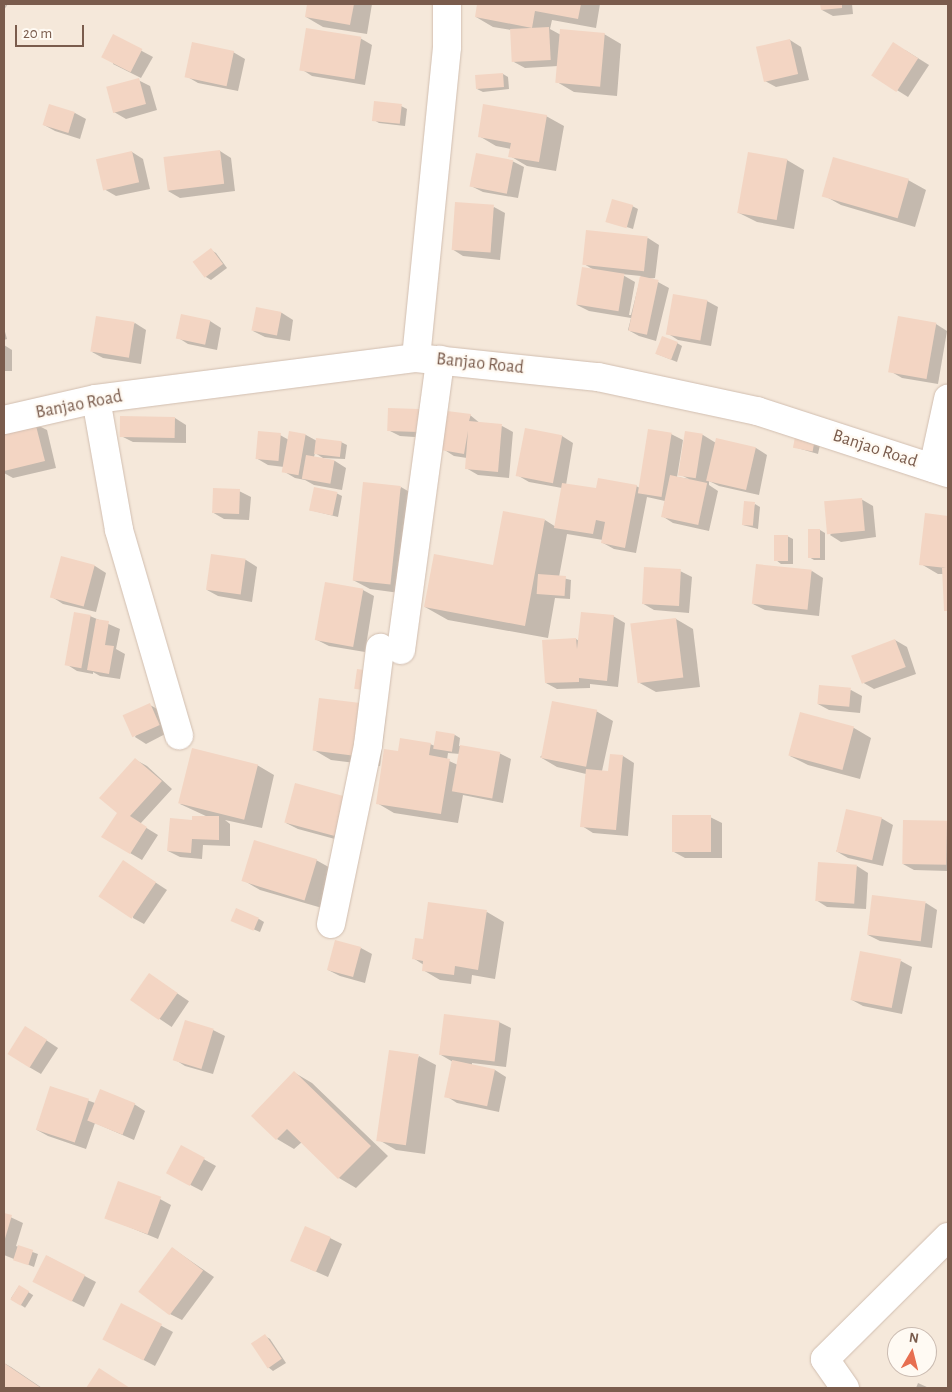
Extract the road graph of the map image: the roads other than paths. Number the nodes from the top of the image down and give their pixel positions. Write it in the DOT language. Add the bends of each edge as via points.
graph roads {
  1 [pos="447,4"];
  2 [pos="428,359"];
  3 [pos="96,399"];
  4 [pos="948,399"];
  5 [pos="4,420"];
  6 [pos="941,470"];
  7 [pos="179,735"];
  8 [pos="331,924"];
  9 [pos="948,1237"];
  10 [pos="845,1388"];
  1 -- 2 [label="street"];
  2 -- 3 [label="street, Banjao Road"];
  2 -- 6 [label="street, Banjao Road" via="598,376 757,411"];
  2 -- 8 [label="street" via="390,649"];
  3 -- 5 [label="street, Banjao Road"];
  3 -- 7 [label="street" via="119,530"];
  4 -- 6 [label="street"];
  9 -- 10 [label="street" via="825,1359"];
}
